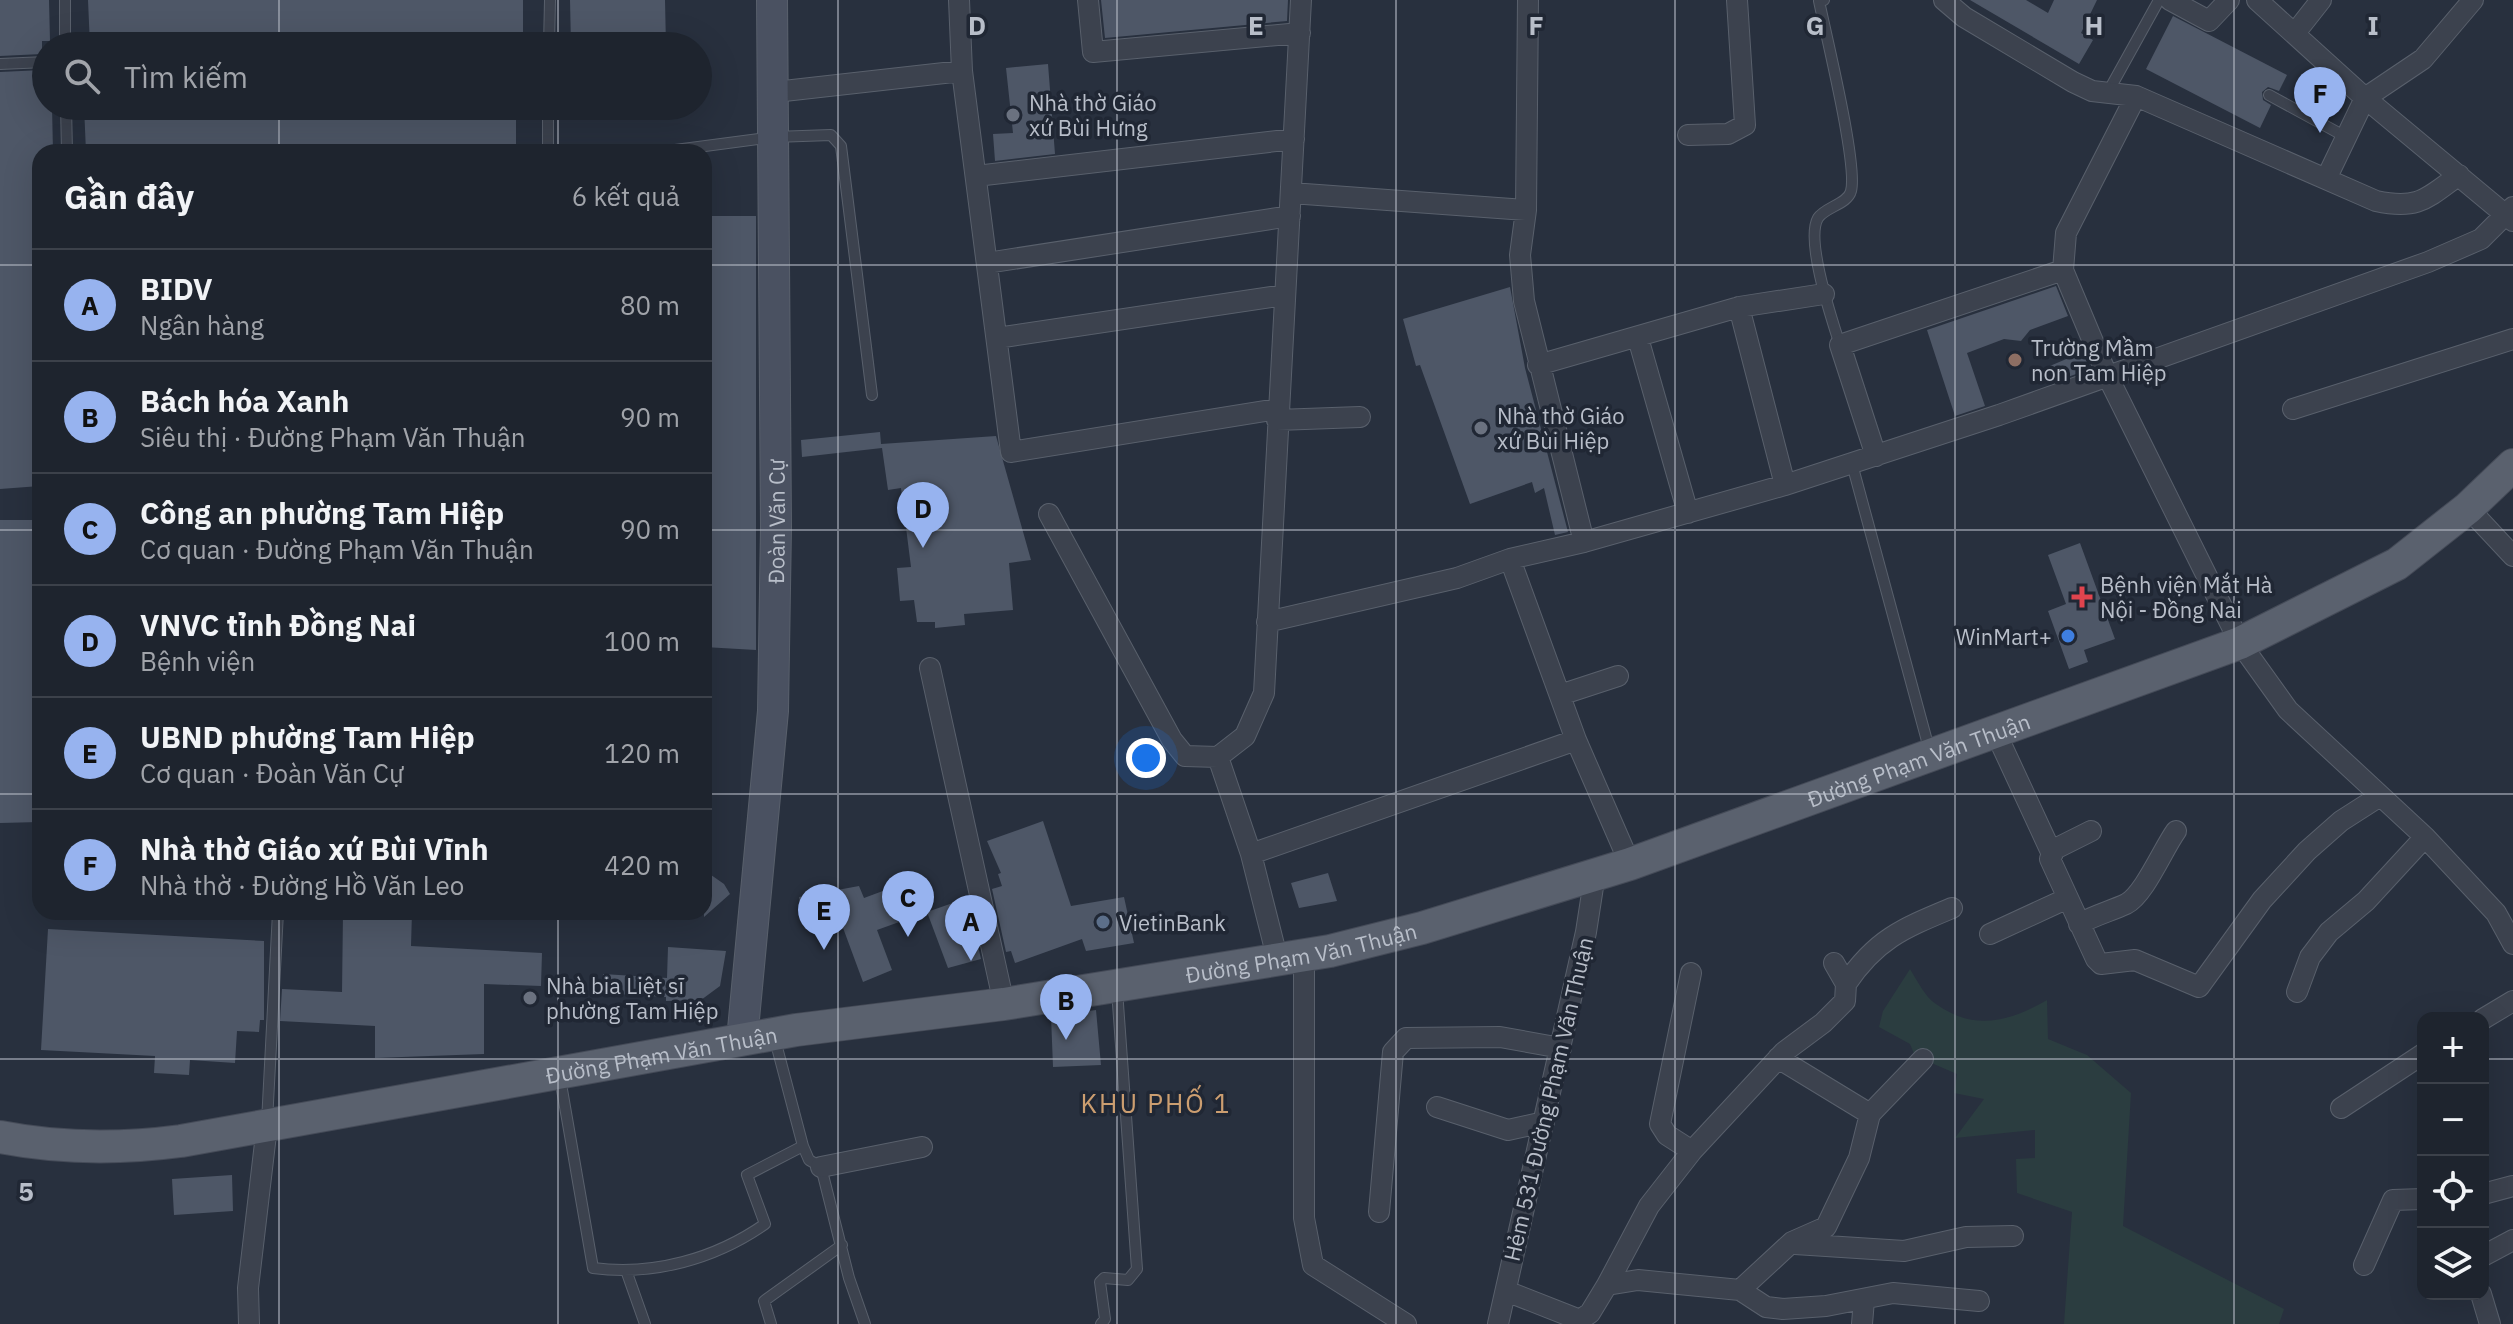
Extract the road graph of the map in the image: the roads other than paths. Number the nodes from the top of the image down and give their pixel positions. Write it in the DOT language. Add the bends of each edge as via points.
graph roads {
  1 [pos="65,0"];
  2 [pos="550,0"];
  3 [pos="772,0"];
  4 [pos="959,0"];
  5 [pos="1088,0"];
  6 [pos="1301,0"];
  7 [pos="1528,0"];
  8 [pos="1737,0"];
  9 [pos="1821,0"];
  10 [pos="1944,0"];
  11 [pos="2159,0"];
  12 [pos="2170,0"];
  13 [pos="2229,0"];
  14 [pos="2257,0"];
  15 [pos="2321,0"];
  16 [pos="2473,0"];
  17 [pos="65,32"];
  18 [pos="549,32"];
  19 [pos="1300,33"];
  20 [pos="2295,33"];
  21 [pos="32,63"];
  22 [pos="0,64"];
  23 [pos="962,71"];
  24 [pos="775,92"];
  25 [pos="2108,92"];
  26 [pos="2269,95"];
  27 [pos="2136,96"];
  28 [pos="2365,98"];
  29 [pos="66,120"];
  30 [pos="548,120"];
  31 [pos="1688,135"];
  32 [pos="774,137"];
  33 [pos="2346,137"];
  34 [pos="1294,139"];
  35 [pos="67,144"];
  36 [pos="548,144"];
  37 [pos="712,145"];
  38 [pos="2459,175"];
  39 [pos="976,176"];
  40 [pos="2327,177"];
  41 [pos="1291,193"];
  42 [pos="1526,210"];
  43 [pos="2511,214"];
  44 [pos="1290,216"];
  45 [pos="987,263"];
  46 [pos="2063,270"];
  47 [pos="1824,294"];
  48 [pos="1285,295"];
  49 [pos="1739,307"];
  50 [pos="997,338"];
  51 [pos="1638,338"];
  52 [pos="2513,339"];
  53 [pos="1840,345"];
  54 [pos="1538,365"];
  55 [pos="2107,375"];
  56 [pos="872,395"];
  57 [pos="2293,409"];
  58 [pos="1278,414"];
  59 [pos="1360,417"];
  60 [pos="1876,456"];
  61 [pos="1852,464"];
  62 [pos="2513,465"];
  63 [pos="1785,485"];
  64 [pos="2468,508"];
  65 [pos="1688,513"];
  66 [pos="1049,514"];
  67 [pos="1584,542"];
  68 [pos="2513,556"];
  69 [pos="1510,559"];
  70 [pos="1267,622"];
  71 [pos="2240,643"];
  72 [pos="930,668"];
  73 [pos="1618,676"];
  74 [pos="1560,695"];
  75 [pos="1995,731"];
  76 [pos="1576,740"];
  77 [pos="1931,755"];
  78 [pos="1218,757"];
  79 [pos="2380,796"];
  80 [pos="2091,831"];
  81 [pos="2176,831"];
  82 [pos="2425,837"];
  83 [pos="1251,854"];
  84 [pos="2052,854"];
  85 [pos="1630,864"];
  86 [pos="1595,874"];
  87 [pos="2068,898"];
  88 [pos="1952,908"];
  89 [pos="278,920"];
  90 [pos="2079,924"];
  91 [pos="1990,934"];
  92 [pos="2513,944"];
  93 [pos="1291,955"];
  94 [pos="1834,963"];
  95 [pos="1691,973"];
  96 [pos="1117,984"];
  97 [pos="1846,984"];
  98 [pos="2297,992"];
  99 [pos="2513,1001"];
  100 [pos="1004,1004"];
  101 [pos="2489,1015"];
  102 [pos="774,1035"];
  103 [pos="742,1040"];
  104 [pos="1561,1048"];
  105 [pos="1778,1058"];
  106 [pos="2417,1058"];
  107 [pos="1923,1059"];
  108 [pos="559,1072"];
  109 [pos="1437,1107"];
  110 [pos="2341,1108"];
  111 [pos="1870,1114"];
  112 [pos="1544,1122"];
  113 [pos="267,1126"];
  114 [pos="0,1137"];
  115 [pos="803,1146"];
  116 [pos="922,1147"];
  117 [pos="1692,1151"];
  118 [pos="821,1167"];
  119 [pos="2513,1186"];
  120 [pos="2489,1192"];
  121 [pos="2417,1199"];
  122 [pos="1379,1212"];
  123 [pos="2013,1236"];
  124 [pos="2513,1240"];
  125 [pos="1792,1242"];
  126 [pos="842,1245"];
  127 [pos="2489,1253"];
  128 [pos="2364,1265"];
  129 [pos="627,1273"];
  130 [pos="1607,1285"];
  131 [pos="1740,1290"];
  132 [pos="1506,1291"];
  133 [pos="1864,1300"];
  134 [pos="2483,1300"];
  135 [pos="1979,1301"];
  136 [pos="249,1324"];
  137 [pos="645,1324"];
  138 [pos="771,1324"];
  139 [pos="865,1324"];
  140 [pos="1101,1324"];
  141 [pos="1406,1324"];
  142 [pos="1498,1324"];
  143 [pos="1862,1324"];
  144 [pos="2490,1324"];
  1 -- 17 [label="lane"];
  2 -- 18 [label="lane"];
  3 -- 24 [label="street, Đoàn Văn Cự"];
  4 -- 23 [label="street"];
  5 -- 19 [label="street" via="1093,52"];
  6 -- 19 [label="street"];
  7 -- 42 [label="street"];
  8 -- 31 [label="street" via="1745,125 1728,134"];
  9 -- 47 [label="lane" via="1851,188 1817,222"];
  10 -- 25 [label="street" via="2033,60 2092,91"];
  11 -- 25 [label="lane"];
  12 -- 13 [label="street" via="2209,21"];
  14 -- 20 [label="street"];
  15 -- 20 [label="street"];
  16 -- 28 [label="street" via="2423,59"];
  19 -- 34 [label="street"];
  20 -- 28 [label="street"];
  21 -- 22 [label="lane"];
  23 -- 24 [label="street"];
  23 -- 39 [label="street"];
  24 -- 32 [label="street, Đoàn Văn Cự"];
  25 -- 27 [label="street"];
  26 -- 33 [label="lane"];
  27 -- 40 [label="street"];
  27 -- 46 [label="street" via="2066,233"];
  28 -- 33 [label="street"];
  28 -- 38 [label="street"];
  29 -- 35 [label="lane"];
  30 -- 36 [label="lane"];
  32 -- 37 [label="lane"];
  32 -- 56 [label="lane" via="831,135 841,146"];
  32 -- 103 [label="street, Đoàn Văn Cự" via="773,711"];
  33 -- 40 [label="street"];
  34 -- 39 [label="street"];
  34 -- 41 [label="street"];
  38 -- 40 [label="street" via="2403,207 2376,201"];
  38 -- 43 [label="street"];
  39 -- 45 [label="street"];
  41 -- 42 [label="street"];
  41 -- 44 [label="street"];
  42 -- 54 [label="street" via="1520,255"];
  43 -- 55 [label="street" via="2481,239 2428,262"];
  44 -- 45 [label="street"];
  44 -- 48 [label="street"];
  45 -- 50 [label="street"];
  46 -- 53 [label="street"];
  46 -- 55 [label="street"];
  47 -- 49 [label="street"];
  47 -- 53 [label="lane"];
  48 -- 50 [label="street"];
  48 -- 58 [label="street"];
  49 -- 51 [label="street"];
  49 -- 63 [label="street"];
  50 -- 58 [label="street" via="1011,452"];
  51 -- 54 [label="street"];
  51 -- 65 [label="street"];
  52 -- 57 [label="street"];
  53 -- 60 [label="street"];
  54 -- 67 [label="street"];
  55 -- 60 [label="street"];
  55 -- 71 [label="street"];
  58 -- 59 [label="street"];
  58 -- 70 [label="street"];
  60 -- 61 [label="street"];
  61 -- 63 [label="street"];
  61 -- 77 [label="lane"];
  62 -- 64 [label="main road, Đường Phạm Văn Thuận"];
  63 -- 65 [label="street"];
  64 -- 68 [label="street"];
  64 -- 71 [label="main road, Đường Phạm Văn Thuận" via="2397,564"];
  65 -- 67 [label="street"];
  66 -- 78 [label="street" via="1172,740 1185,756"];
  67 -- 69 [label="street"];
  69 -- 70 [label="street" via="1457,578"];
  69 -- 74 [label="street"];
  70 -- 78 [label="street" via="1264,693 1245,736"];
  71 -- 75 [label="main road, Đường Phạm Văn Thuận"];
  71 -- 79 [label="street" via="2288,710"];
  72 -- 100 [label="street"];
  73 -- 74 [label="street"];
  74 -- 76 [label="street"];
  75 -- 77 [label="main road, Đường Phạm Văn Thuận"];
  75 -- 84 [label="street"];
  76 -- 83 [label="street"];
  76 -- 85 [label="street"];
  77 -- 85 [label="main road, Đường Phạm Văn Thuận"];
  78 -- 83 [label="street"];
  79 -- 82 [label="street"];
  79 -- 90 [label="street" via="2307,851 2262,900 2199,987 2135,960 2101,964"];
  80 -- 84 [label="street"];
  81 -- 90 [label="street" via="2138,894"];
  82 -- 92 [label="street" via="2496,913"];
  82 -- 98 [label="street" via="2329,932 2310,957"];
  83 -- 93 [label="street"];
  84 -- 87 [label="street"];
  85 -- 86 [label="main road, Đường Phạm Văn Thuận"];
  86 -- 93 [label="main road, Đường Phạm Văn Thuận" via="1422,928"];
  86 -- 104 [label="street, Hẻm 531 Đường Phạm Văn Thuận"];
  87 -- 90 [label="street"];
  87 -- 91 [label="street"];
  88 -- 97 [label="street" via="1893,933 1864,956"];
  89 -- 113 [label="lane"];
  93 -- 96 [label="main road, Đường Phạm Văn Thuận"];
  93 -- 141 [label="street" via="1304,1218 1313,1265"];
  94 -- 97 [label="street"];
  95 -- 117 [label="street" via="1660,1124"];
  96 -- 100 [label="main road, Đường Phạm Văn Thuận"];
  96 -- 140 [label="lane" via="1137,1269 1128,1280 1100,1282 1105,1319"];
  97 -- 105 [label="street" via="1845,1001"];
  99 -- 101 [label="street"];
  100 -- 102 [label="main road, Đường Phạm Văn Thuận"];
  102 -- 103 [label="main road, Đường Phạm Văn Thuận"];
  102 -- 115 [label="lane"];
  103 -- 108 [label="main road, Đường Phạm Văn Thuận"];
  104 -- 112 [label="street, Hẻm 531 Đường Phạm Văn Thuận"];
  104 -- 122 [label="street" via="1500,1037 1406,1038 1398,1043"];
  105 -- 111 [label="street"];
  105 -- 117 [label="street"];
  106 -- 110 [label="street"];
  107 -- 111 [label="street"];
  108 -- 113 [label="main road, Đường Phạm Văn Thuận"];
  108 -- 129 [label="lane" via="593,1268"];
  109 -- 112 [label="street" via="1508,1130"];
  111 -- 125 [label="street" via="1859,1158 1833,1219"];
  112 -- 132 [label="street, Hẻm 531 Đường Phạm Văn Thuận"];
  113 -- 114 [label="main road, Đường Phạm Văn Thuận" via="125,1148"];
  113 -- 136 [label="street" via="248,1288"];
  115 -- 118 [label="lane" via="809,1160"];
  115 -- 129 [label="lane" via="747,1175 765,1224 734,1246"];
  116 -- 118 [label="street"];
  117 -- 130 [label="street" via="1649,1206"];
  118 -- 126 [label="lane"];
  119 -- 120 [label="street"];
  121 -- 128 [label="street" via="2393,1200"];
  123 -- 125 [label="street" via="1966,1237 1904,1251"];
  124 -- 127 [label="street"];
  125 -- 131 [label="street"];
  126 -- 138 [label="lane" via="764,1301"];
  126 -- 139 [label="lane"];
  129 -- 137 [label="lane"];
  130 -- 131 [label="street" via="1638,1280"];
  130 -- 132 [label="street" via="1580,1320"];
  131 -- 133 [label="street" via="1766,1307 1783,1309"];
  132 -- 142 [label="street, Hẻm 531 Đường Phạm Văn Thuận"];
  133 -- 135 [label="street" via="1893,1293"];
  133 -- 143 [label="street"];
  134 -- 144 [label="street"];
}
